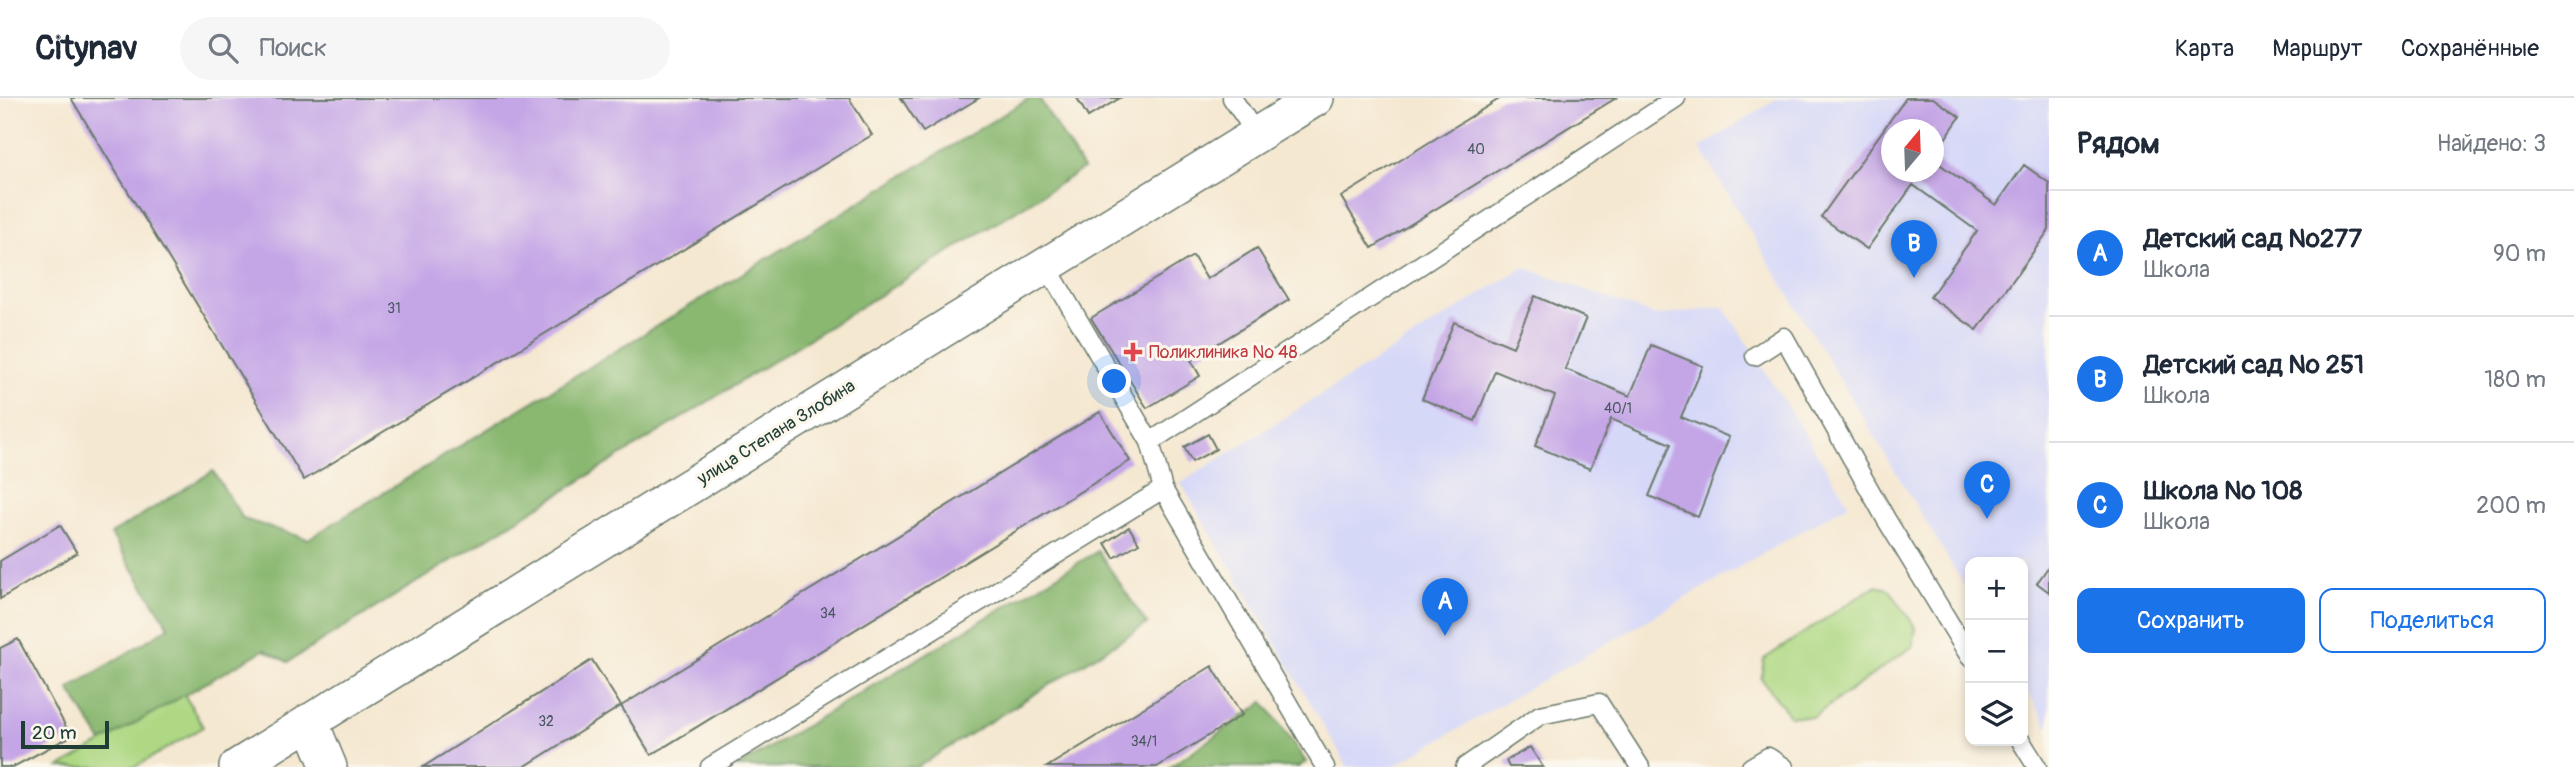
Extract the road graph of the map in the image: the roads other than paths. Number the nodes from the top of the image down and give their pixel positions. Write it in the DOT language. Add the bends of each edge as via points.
graph roads {
  1 [pos="1232,98"];
  2 [pos="1316,98"];
  3 [pos="1676,98"];
  4 [pos="1257,135"];
  5 [pos="1046,265"];
  6 [pos="1755,356"];
  7 [pos="1150,442"];
  8 [pos="1163,489"];
  9 [pos="1965,649"];
  10 [pos="310,721"];
  11 [pos="2024,746"];
  12 [pos="237,767"];
  13 [pos="329,767"];
  14 [pos="710,767"];
  15 [pos="1325,767"];
  16 [pos="1465,767"];
  17 [pos="1640,767"];
  18 [pos="1751,767"];
  19 [pos="1784,767"];
  20 [pos="2037,767"];
  1 -- 4 [label="lane"];
  2 -- 4 [label="street, улица Степана Злобина"];
  3 -- 7 [label="lane"];
  4 -- 5 [label="street, улица Степана Злобина"];
  5 -- 7 [label="lane"];
  5 -- 10 [label="street, улица Степана Злобина"];
  6 -- 9 [label="lane" via="1784,337"];
  7 -- 8 [label="lane"];
  8 -- 14 [label="lane"];
  8 -- 15 [label="lane"];
  10 -- 12 [label="street, улица Степана Злобина"];
  10 -- 13 [label="street"];
  11 -- 20 [label="lane"];
  16 -- 17 [label="lane" via="1540,715 1599,703"];
  18 -- 19 [label="lane" via="1768,757"];
}
